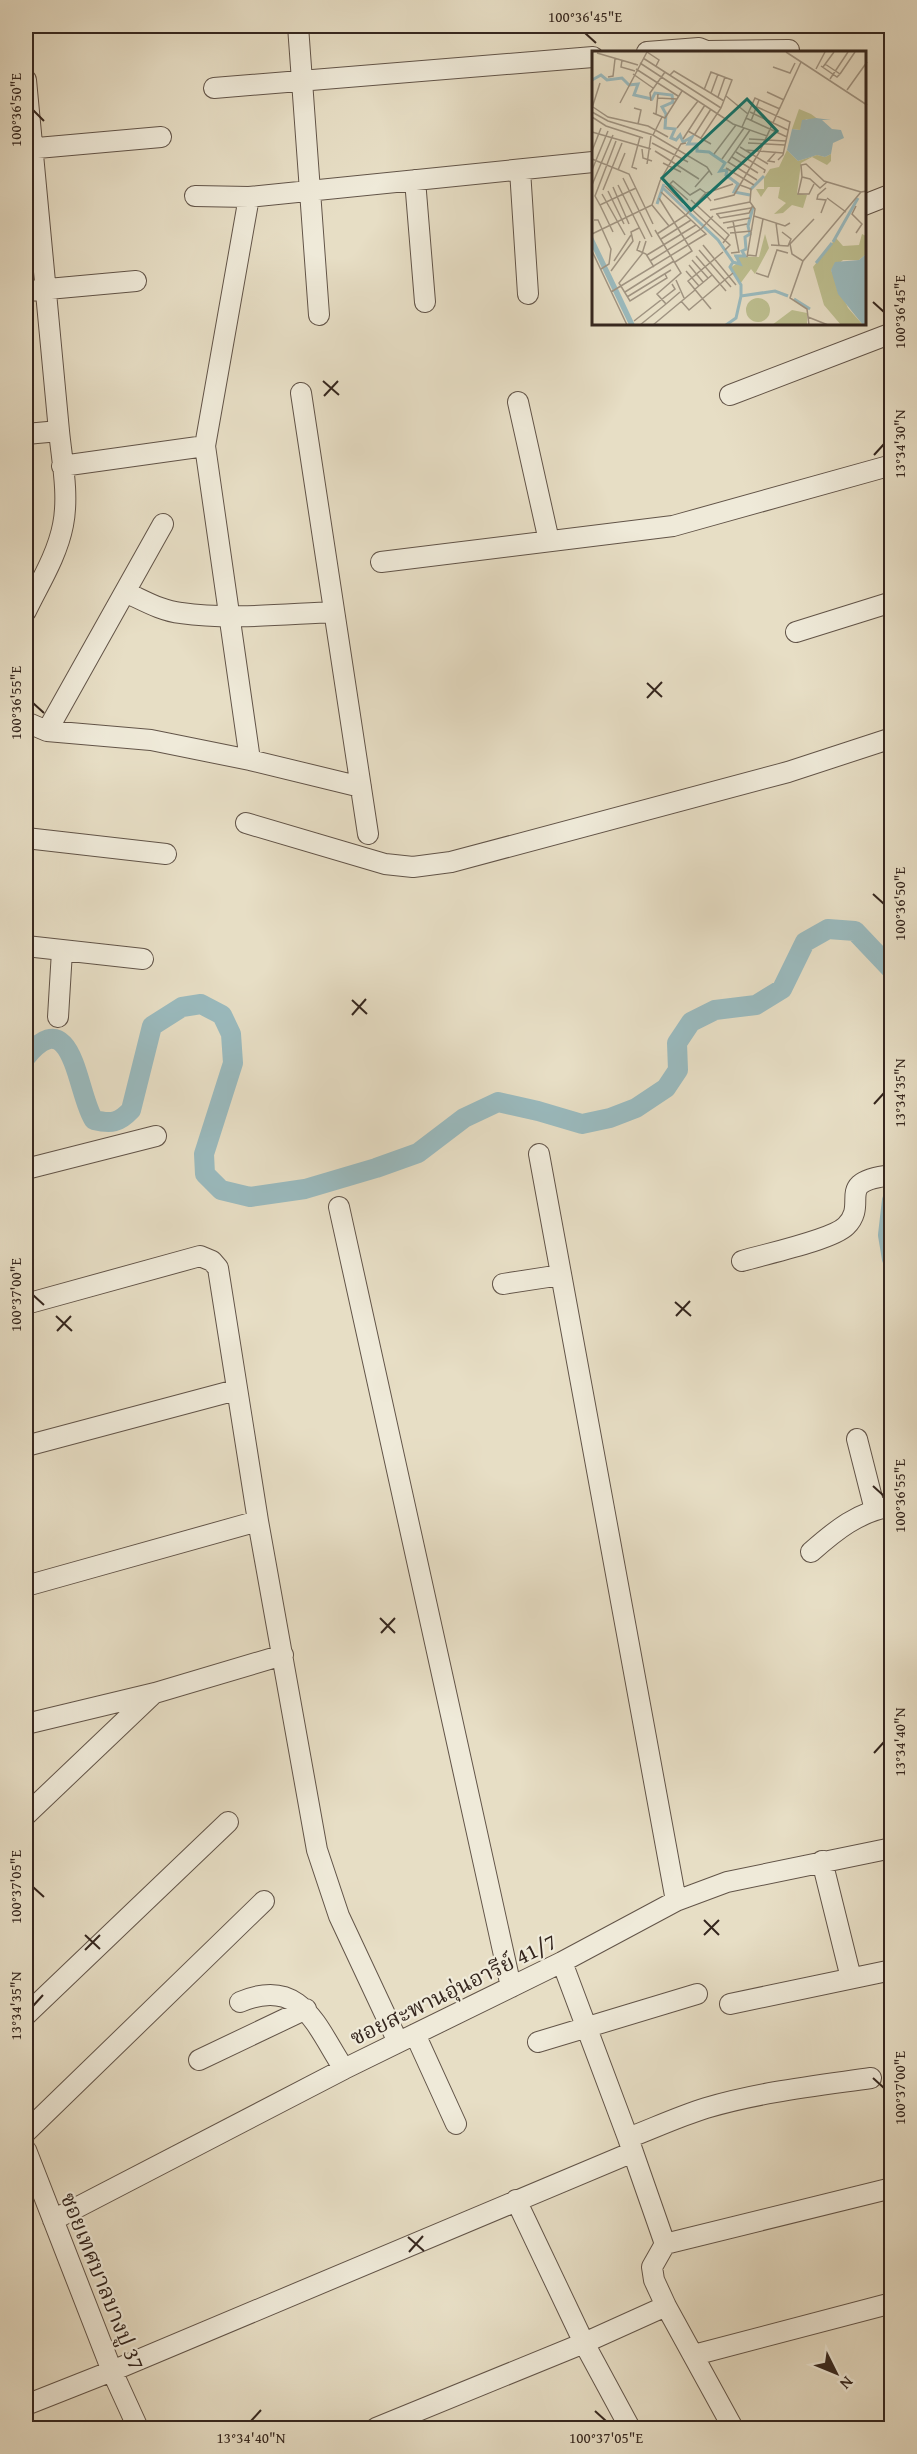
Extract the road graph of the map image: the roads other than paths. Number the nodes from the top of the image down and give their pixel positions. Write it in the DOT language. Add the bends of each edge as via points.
graph roads {
  1 [pos="298,26"];
  2 [pos="789,50"];
  3 [pos="660,51"];
  4 [pos="706,51"];
  5 [pos="749,51"];
  6 [pos="592,57"];
  7 [pos="26,80"];
  8 [pos="302,80"];
  9 [pos="214,88"];
  10 [pos="161,137"];
  11 [pos="29,149"];
  12 [pos="592,162"];
  13 [pos="520,170"];
  14 [pos="415,180"];
  15 [pos="310,191"];
  16 [pos="891,194"];
  17 [pos="195,196"];
  18 [pos="249,197"];
  19 [pos="866,204"];
  20 [pos="136,281"];
  21 [pos="35,290"];
  22 [pos="528,294"];
  23 [pos="425,302"];
  24 [pos="319,315"];
  25 [pos="891,333"];
  26 [pos="301,393"];
  27 [pos="730,395"];
  28 [pos="518,402"];
  29 [pos="59,431"];
  30 [pos="26,434"];
  31 [pos="204,446"];
  32 [pos="891,465"];
  33 [pos="62,466"];
  34 [pos="163,524"];
  35 [pos="549,541"];
  36 [pos="381,562"];
  37 [pos="125,592"];
  38 [pos="891,602"];
  39 [pos="26,611"];
  40 [pos="334,612"];
  41 [pos="230,616"];
  42 [pos="796,632"];
  43 [pos="26,722"];
  44 [pos="47,731"];
  45 [pos="891,738"];
  46 [pos="250,760"];
  47 [pos="361,787"];
  48 [pos="246,823"];
  49 [pos="368,834"];
  50 [pos="26,838"];
  51 [pos="166,854"];
  52 [pos="26,946"];
  53 [pos="62,951"];
  54 [pos="143,959"];
  55 [pos="58,1017"];
  56 [pos="156,1136"];
  57 [pos="539,1154"];
  58 [pos="26,1169"];
  59 [pos="891,1175"];
  60 [pos="339,1207"];
  61 [pos="742,1261"];
  62 [pos="561,1275"];
  63 [pos="502,1284"];
  64 [pos="26,1304"];
  65 [pos="236,1389"];
  66 [pos="856,1439"];
  67 [pos="26,1446"];
  68 [pos="883,1508"];
  69 [pos="258,1521"];
  70 [pos="811,1552"];
  71 [pos="26,1586"];
  72 [pos="284,1655"];
  73 [pos="155,1693"];
  74 [pos="26,1724"];
  75 [pos="26,1815"];
  76 [pos="228,1822"];
  77 [pos="891,1848"];
  78 [pos="822,1861"];
  79 [pos="264,1901"];
  80 [pos="676,1901"];
  81 [pos="562,1962"];
  82 [pos="891,1970"];
  83 [pos="851,1978"];
  84 [pos="511,1987"];
  85 [pos="697,1994"];
  86 [pos="240,2002"];
  87 [pos="730,2004"];
  88 [pos="306,2008"];
  89 [pos="26,2015"];
  90 [pos="588,2026"];
  91 [pos="406,2038"];
  92 [pos="538,2042"];
  93 [pos="199,2060"];
  94 [pos="344,2069"];
  95 [pos="870,2078"];
  96 [pos="456,2124"];
  97 [pos="26,2132"];
  98 [pos="630,2145"];
  99 [pos="26,2150"];
  100 [pos="891,2188"];
  101 [pos="516,2200"];
  102 [pos="53,2220"];
  103 [pos="665,2244"];
  104 [pos="891,2303"];
  105 [pos="666,2307"];
  106 [pos="584,2343"];
  107 [pos="694,2355"];
  108 [pos="112,2371"];
  109 [pos="26,2405"];
  110 [pos="138,2428"];
  111 [pos="376,2428"];
  112 [pos="630,2428"];
  113 [pos="733,2428"];
  1 -- 8 [label="street"];
  2 -- 5 [label="street"];
  3 -- 4 [label="street"];
  6 -- 8 [label="street"];
  7 -- 11 [label="street"];
  8 -- 9 [label="street"];
  8 -- 15 [label="street"];
  10 -- 11 [label="street"];
  11 -- 21 [label="street"];
  12 -- 13 [label="street"];
  13 -- 14 [label="street"];
  13 -- 22 [label="street"];
  14 -- 15 [label="street"];
  14 -- 23 [label="street"];
  15 -- 18 [label="street"];
  15 -- 24 [label="street"];
  16 -- 19 [label="street"];
  17 -- 18 [label="street"];
  18 -- 31 [label="street"];
  20 -- 21 [label="street"];
  21 -- 29 [label="street"];
  25 -- 27 [label="street"];
  26 -- 40 [label="street"];
  28 -- 35 [label="street"];
  29 -- 30 [label="street"];
  29 -- 33 [label="street"];
  31 -- 33 [label="street"];
  31 -- 41 [label="street"];
  32 -- 35 [label="street" via="673,526"];
  33 -- 39 [label="street" via="63,524 52,558"];
  34 -- 37 [label="street"];
  35 -- 36 [label="street"];
  37 -- 41 [label="street" via="180,614"];
  37 -- 44 [label="street"];
  38 -- 42 [label="street"];
  40 -- 41 [label="street"];
  40 -- 47 [label="street"];
  41 -- 46 [label="street"];
  43 -- 44 [label="street"];
  44 -- 46 [label="street" via="151,740"];
  45 -- 48 [label="street" via="788,772 451,862 413,867 385,864"];
  46 -- 47 [label="street"];
  47 -- 49 [label="street"];
  50 -- 51 [label="street"];
  52 -- 53 [label="street"];
  53 -- 54 [label="street"];
  53 -- 55 [label="street"];
  56 -- 58 [label="street"];
  57 -- 62 [label="street"];
  59 -- 61 [label="street" via="864,1180 857,1187 852,1218 837,1233"];
  60 -- 84 [label="street"];
  62 -- 63 [label="street"];
  62 -- 80 [label="street"];
  64 -- 65 [label="street" via="200,1256 207,1258 218,1268"];
  65 -- 67 [label="street"];
  65 -- 69 [label="street"];
  66 -- 68 [label="street"];
  68 -- 70 [label="street" via="849,1521"];
  69 -- 71 [label="street"];
  69 -- 72 [label="street"];
  72 -- 73 [label="street"];
  72 -- 91 [label="street" via="322,1871 339,1916"];
  73 -- 74 [label="street"];
  73 -- 75 [label="street"];
  76 -- 89 [label="street"];
  77 -- 78 [label="street, ซอยสะพานอุ่นอารีย์ 41/7"];
  78 -- 80 [label="street, ซอยสะพานอุ่นอารีย์ 41/7" via="727,1882"];
  78 -- 83 [label="street"];
  79 -- 97 [label="street"];
  80 -- 81 [label="street, ซอยสะพานอุ่นอารีย์ 41/7"];
  81 -- 84 [label="street, ซอยสะพานอุ่นอารีย์ 41/7"];
  81 -- 90 [label="street"];
  82 -- 83 [label="street"];
  83 -- 87 [label="street"];
  84 -- 91 [label="street, ซอยสะพานอุ่นอารีย์ 41/7"];
  85 -- 90 [label="street"];
  86 -- 88 [label="street" via="252,1996 283,1995"];
  88 -- 93 [label="street"];
  88 -- 94 [label="street"];
  90 -- 92 [label="street"];
  90 -- 98 [label="street"];
  91 -- 94 [label="street, ซอยสะพานอุ่นอารีย์ 41/7"];
  91 -- 96 [label="street"];
  94 -- 102 [label="street, ซอยสะพานอุ่นอารีย์ 41/7"];
  95 -- 98 [label="street" via="737,2100 705,2109"];
  98 -- 101 [label="street"];
  98 -- 103 [label="street"];
  99 -- 102 [label="street, ซอยเทศบาลบางปู 37"];
  100 -- 103 [label="street"];
  101 -- 106 [label="street"];
  101 -- 108 [label="street"];
  102 -- 108 [label="street, ซอยเทศบาลบางปู 37"];
  103 -- 105 [label="street" via="652,2267"];
  104 -- 107 [label="street"];
  105 -- 106 [label="street"];
  105 -- 107 [label="street"];
  106 -- 111 [label="street"];
  106 -- 112 [label="street"];
  107 -- 113 [label="street"];
  108 -- 109 [label="street"];
  108 -- 110 [label="street, ซอยเทศบาลบางปู 37"];
}
